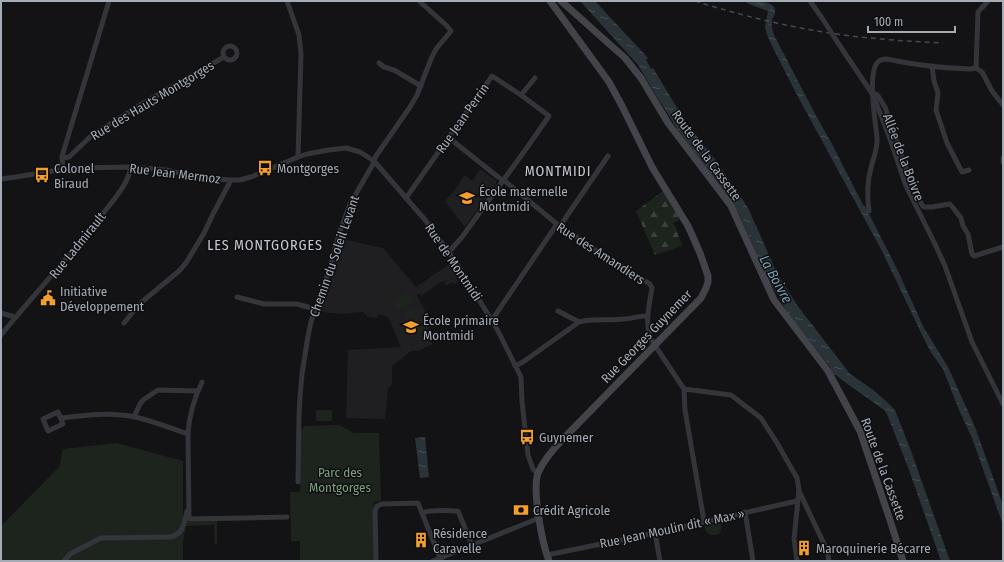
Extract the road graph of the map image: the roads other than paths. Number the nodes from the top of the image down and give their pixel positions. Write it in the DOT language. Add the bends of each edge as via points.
graph roads {
  1 [pos="114,1"];
  2 [pos="287,1"];
  3 [pos="419,1"];
  4 [pos="550,1"];
  5 [pos="561,1"];
  6 [pos="810,1"];
  7 [pos="988,1"];
  8 [pos="108,2"];
  9 [pos="224,57"];
  10 [pos="379,63"];
  11 [pos="932,66"];
  12 [pos="976,68"];
  13 [pos="535,78"];
  14 [pos="421,86"];
  15 [pos="521,95"];
  16 [pos="873,95"];
  17 [pos="1003,105"];
  18 [pos="448,137"];
  19 [pos="608,156"];
  20 [pos="298,157"];
  21 [pos="62,158"];
  22 [pos="1003,158"];
  23 [pos="374,161"];
  24 [pos="1003,162"];
  25 [pos="131,167"];
  26 [pos="64,168"];
  27 [pos="969,170"];
  28 [pos="1,179"];
  29 [pos="231,180"];
  30 [pos="503,180"];
  31 [pos="406,198"];
  32 [pos="868,211"];
  33 [pos="559,225"];
  34 [pos="1003,247"];
  35 [pos="449,252"];
  36 [pos="237,297"];
  37 [pos="315,309"];
  38 [pos="558,311"];
  39 [pos="1,313"];
  40 [pos="648,316"];
  41 [pos="15,317"];
  42 [pos="492,320"];
  43 [pos="579,322"];
  44 [pos="124,323"];
  45 [pos="1,335"];
  46 [pos="654,344"];
  47 [pos="515,366"];
  48 [pos="202,382"];
  49 [pos="684,389"];
  50 [pos="198,391"];
  51 [pos="1003,404"];
  52 [pos="134,417"];
  53 [pos="61,418"];
  54 [pos="188,434"];
  55 [pos="539,472"];
  56 [pos="298,482"];
  57 [pos="799,490"];
  58 [pos="797,501"];
  59 [pos="189,505"];
  60 [pos="745,512"];
  61 [pos="422,514"];
  62 [pos="287,517"];
  63 [pos="539,518"];
  64 [pos="704,521"];
  65 [pos="655,533"];
  66 [pos="472,545"];
  67 [pos="440,558"];
  68 [pos="548,558"];
  69 [pos="64,561"];
  70 [pos="376,561"];
  71 [pos="433,561"];
  72 [pos="660,561"];
  73 [pos="754,561"];
  74 [pos="797,561"];
  75 [pos="829,561"];
  76 [pos="903,561"];
  1 -- 8 [label="street"];
  2 -- 20 [label="street" via="299,35 301,54"];
  3 -- 14 [label="street, Chemin du Soleil Levant" via="451,31 436,49"];
  4 -- 46 [label="street, Rue Georges Guynemer" via="609,82 652,167 688,226 707,271 708,282 701,298"];
  5 -- 76 [label="street, Route de la Cassette" via="626,58 668,123 730,206 774,300 828,371 860,431"];
  6 -- 16 [label="street, bridge"];
  7 -- 12 [label="street" via="978,12"];
  8 -- 21 [label="street"];
  9 -- 21 [label="street, Rue des Hauts Montgorges" via="140,105 91,136 69,157"];
  10 -- 14 [label="street"];
  11 -- 12 [label="street"];
  11 -- 16 [label="street" via="884,59 878,61 873,72"];
  11 -- 27 [label="street" via="938,93 936,110 947,143 962,172"];
  12 -- 17 [label="street" via="982,72 992,92"];
  13 -- 15 [label="street"];
  14 -- 23 [label="street, Chemin du Soleil Levant"];
  15 -- 18 [label="street, Rue Jean Perrin" via="492,76"];
  15 -- 30 [label="street, Rue Jean Perrin" via="549,116"];
  16 -- 32 [label="street" via="878,142 868,188"];
  16 -- 34 [label="street, Allée de la Boivre" via="876,94 885,107 912,185 922,205 932,207 950,204 961,218 974,256"];
  16 -- 51 [label="street" via="906,186 937,248 972,342"];
  18 -- 30 [label="street, Rue des Amandiers"];
  18 -- 31 [label="street, Rue Jean Perrin"];
  19 -- 33 [label="street"];
  20 -- 23 [label="street, Rue de Montmidi" via="346,148 360,152"];
  20 -- 29 [label="street, Rue Jean Mermoz" via="251,177"];
  21 -- 26 [label="street"];
  22 -- 24 [label="street"];
  23 -- 31 [label="street, Rue de Montmidi"];
  23 -- 37 [label="street, Chemin du Soleil Levant" via="350,204"];
  25 -- 26 [label="street, Rue Jean Mermoz"];
  25 -- 29 [label="street, Rue Jean Mermoz"];
  25 -- 41 [label="street, Rue Ladmirault" via="121,189 96,223"];
  26 -- 28 [label="street, Rue Jean Mermoz"];
  29 -- 44 [label="street" via="186,263 143,301"];
  30 -- 33 [label="street, Rue des Amandiers"];
  30 -- 35 [label="street"];
  31 -- 35 [label="street, Rue de Montmidi"];
  33 -- 40 [label="street, Rue des Amandiers" via="650,284 652,288"];
  33 -- 42 [label="street"];
  35 -- 42 [label="street, Rue de Montmidi"];
  36 -- 37 [label="street" via="264,304 297,304"];
  37 -- 56 [label="street, Chemin du Soleil Levant" via="302,374"];
  38 -- 43 [label="street"];
  39 -- 41 [label="street"];
  40 -- 43 [label="street" via="614,320 587,319"];
  40 -- 46 [label="street, Rue des Amandiers" via="648,334"];
  41 -- 45 [label="street, Rue Ladmirault"];
  42 -- 47 [label="street, Rue de Montmidi"];
  43 -- 47 [label="street"];
  46 -- 49 [label="street, Rue des Amandiers"];
  46 -- 55 [label="street, Rue Georges Guynemer" via="549,453"];
  47 -- 55 [label="street, Rue de Montmidi" via="521,377 528,455 533,469"];
  48 -- 50 [label="street"];
  49 -- 57 [label="street" via="731,395 761,418 797,478"];
  49 -- 64 [label="street" via="685,410"];
  50 -- 52 [label="street" via="158,390 143,400"];
  50 -- 54 [label="street" via="192,406"];
  52 -- 53 [label="street" via="96,414"];
  52 -- 54 [label="street"];
  54 -- 59 [label="street"];
  55 -- 63 [label="street, Rue Georges Guynemer"];
  57 -- 58 [label="street"];
  57 -- 75 [label="street" via="827,550"];
  58 -- 60 [label="street, Rue Jean Moulin dit « Max »"];
  58 -- 74 [label="street" via="794,539"];
  59 -- 62 [label="street" via="189,519"];
  59 -- 69 [label="street" via="180,531 175,536 102,538 70,554"];
  60 -- 64 [label="street, Rue Jean Moulin dit « Max »"];
  60 -- 73 [label="street"];
  61 -- 66 [label="street" via="458,511"];
  61 -- 67 [label="street"];
  61 -- 70 [label="street" via="418,503 377,506"];
  63 -- 66 [label="street"];
  63 -- 68 [label="street, Rue Georges Guynemer"];
  64 -- 65 [label="street, Rue Jean Moulin dit « Max »"];
  65 -- 68 [label="street, Rue Jean Moulin dit « Max »"];
  65 -- 72 [label="street"];
  66 -- 67 [label="street"];
  67 -- 71 [label="street"];
}
